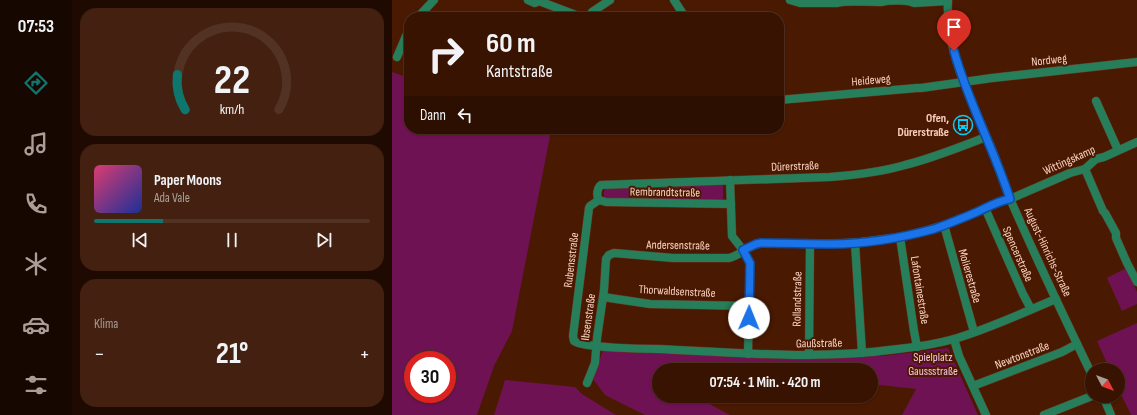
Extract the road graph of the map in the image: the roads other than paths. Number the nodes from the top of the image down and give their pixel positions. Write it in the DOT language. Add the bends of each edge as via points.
graph roads {
  1 [pos="434,0"];
  2 [pos="528,0"];
  3 [pos="610,0"];
  4 [pos="674,0"];
  5 [pos="790,0"];
  6 [pos="864,1"];
  7 [pos="948,1"];
  8 [pos="423,12"];
  9 [pos="568,12"];
  10 [pos="592,12"];
  11 [pos="682,12"];
  12 [pos="404,41"];
  13 [pos="398,57"];
  14 [pos="1137,62"];
  15 [pos="964,82"];
  16 [pos="784,100"];
  17 [pos="1096,102"];
  18 [pos="986,137"];
  19 [pos="1137,142"];
  20 [pos="1118,150"];
  21 [pos="1085,169"];
  22 [pos="730,180"];
  23 [pos="1010,199"];
  24 [pos="599,200"];
  25 [pos="731,204"];
  26 [pos="985,208"];
  27 [pos="944,225"];
  28 [pos="900,237"];
  29 [pos="855,243"];
  30 [pos="810,244"];
  31 [pos="743,250"];
  32 [pos="610,254"];
  33 [pos="1135,273"];
  34 [pos="1137,282"];
  35 [pos="603,298"];
  36 [pos="1056,299"];
  37 [pos="750,306"];
  38 [pos="1031,309"];
  39 [pos="974,332"];
  40 [pos="954,339"];
  41 [pos="574,341"];
  42 [pos="1077,344"];
  43 [pos="596,346"];
  44 [pos="917,346"];
  45 [pos="748,354"];
  46 [pos="862,354"];
  47 [pos="809,355"];
  48 [pos="1086,363"];
  49 [pos="587,383"];
  50 [pos="974,386"];
  51 [pos="1085,399"];
  52 [pos="1106,403"];
  53 [pos="986,415"];
  54 [pos="1044,415"];
  55 [pos="1111,415"];
  1 -- 8 [label="street"];
  2 -- 9 [label="street" via="535,3 539,1"];
  3 -- 10 [label="street"];
  4 -- 11 [label="street"];
  5 -- 6 [label="street" via="800,3"];
  6 -- 7 [label="street"];
  7 -- 15 [label="street, August-Hinrichs-Straße" via="952,44"];
  12 -- 13 [label="street"];
  14 -- 15 [label="street, Nordweg"];
  15 -- 16 [label="street, Heideweg"];
  15 -- 18 [label="street, August-Hinrichs-Straße"];
  17 -- 20 [label="street"];
  18 -- 22 [label="street, Dürerstraße" via="936,156 863,174"];
  18 -- 23 [label="street, August-Hinrichs-Straße"];
  19 -- 20 [label="street, Wittingskamp"];
  20 -- 21 [label="street, Wittingskamp" via="1096,159"];
  21 -- 23 [label="street, Wittingskamp"];
  21 -- 33 [label="street" via="1123,255"];
  22 -- 24 [label="street, Dürerstraße" via="606,184 599,186"];
  22 -- 25 [label="street"];
  23 -- 26 [label="street, Wittingskamp"];
  23 -- 36 [label="street, August-Hinrichs-Straße"];
  24 -- 25 [label="street, Rembrandtstraße"];
  24 -- 41 [label="street, Rubensstraße" via="589,208"];
  25 -- 31 [label="street" via="732,236"];
  26 -- 27 [label="street, Wittingskamp"];
  26 -- 38 [label="street, Spencerstraße"];
  27 -- 28 [label="street, Wittingskamp"];
  27 -- 39 [label="street, Molierestraße"];
  28 -- 29 [label="street, Andersenstraße"];
  28 -- 44 [label="street, Lafontainestraße"];
  29 -- 30 [label="street, Andersenstraße"];
  29 -- 46 [label="street"];
  30 -- 31 [label="street, Andersenstraße" via="761,243"];
  30 -- 47 [label="street, Rollandstraße"];
  31 -- 32 [label="street, Andersenstraße" via="729,258"];
  31 -- 37 [label="street" via="750,263"];
  32 -- 35 [label="street, Ibsenstraße" via="606,259"];
  33 -- 34 [label="street"];
  35 -- 37 [label="street, Thorwaldsenstraße" via="650,304"];
  35 -- 43 [label="street, Ibsenstraße"];
  36 -- 38 [label="street, Gaußstraße"];
  36 -- 42 [label="street, August-Hinrichs-Straße"];
  37 -- 45 [label="street"];
  38 -- 39 [label="street, Gaußstraße"];
  39 -- 40 [label="street, Gaußstraße"];
  40 -- 44 [label="street, Gaußstraße"];
  40 -- 50 [label="street" via="959,356"];
  41 -- 43 [label="street, Gaußstraße"];
  42 -- 48 [label="street, August-Hinrichs-Straße"];
  42 -- 50 [label="street, Newtonstraße"];
  43 -- 45 [label="street, Gaußstraße"];
  43 -- 49 [label="street, Ibsenstraße" via="595,363"];
  44 -- 46 [label="street, Gaußstraße"];
  45 -- 47 [label="street, Gaußstraße"];
  46 -- 47 [label="street, Gaußstraße"];
  50 -- 53 [label="street"];
  51 -- 54 [label="street"];
  52 -- 55 [label="street"];
}
